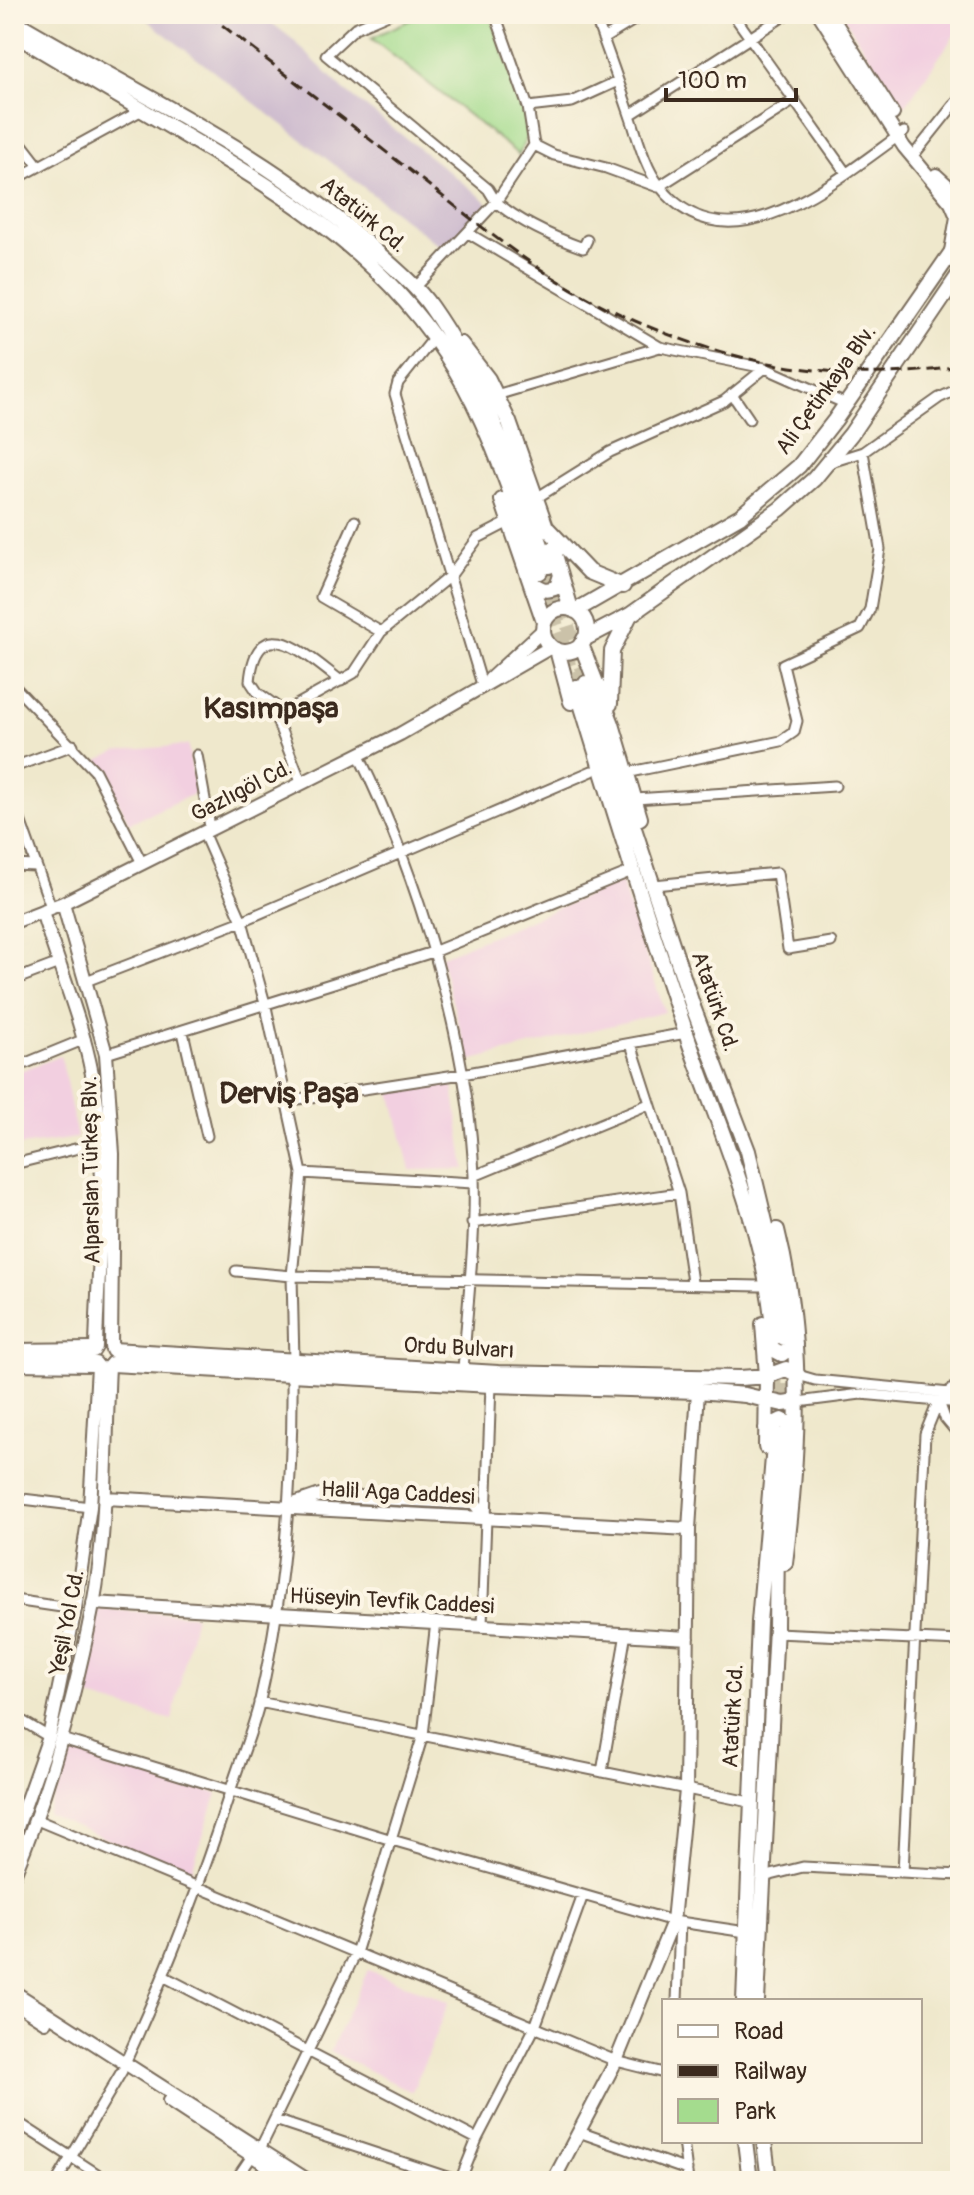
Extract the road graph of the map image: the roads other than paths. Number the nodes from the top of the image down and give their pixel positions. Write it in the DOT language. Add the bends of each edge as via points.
graph roads {
  1 [pos="388,14"];
  2 [pos="495,14"];
  3 [pos="594,14"];
  4 [pos="644,14"];
  5 [pos="733,14"];
  6 [pos="787,14"];
  7 [pos="819,14"];
  8 [pos="830,14"];
  9 [pos="14,21"];
  10 [pos="14,35"];
  11 [pos="603,39"];
  12 [pos="751,40"];
  13 [pos="618,81"];
  14 [pos="960,97"];
  15 [pos="793,101"];
  16 [pos="528,107"];
  17 [pos="142,110"];
  18 [pos="630,115"];
  19 [pos="14,134"];
  20 [pos="901,135"];
  21 [pos="534,145"];
  22 [pos="917,151"];
  23 [pos="38,165"];
  24 [pos="846,173"];
  25 [pos="14,180"];
  26 [pos="660,186"];
  27 [pos="960,197"];
  28 [pos="496,202"];
  29 [pos="468,233"];
  30 [pos="587,240"];
  31 [pos="960,240"];
  32 [pos="955,258"];
  33 [pos="960,273"];
  34 [pos="414,289"];
  35 [pos="439,319"];
  36 [pos="433,339"];
  37 [pos="660,347"];
  38 [pos="765,368"];
  39 [pos="895,369"];
  40 [pos="960,388"];
  41 [pos="732,394"];
  42 [pos="496,395"];
  43 [pos="846,404"];
  44 [pos="749,419"];
  45 [pos="863,452"];
  46 [pos="828,463"];
  47 [pos="538,497"];
  48 [pos="355,521"];
  49 [pos="509,522"];
  50 [pos="546,527"];
  51 [pos="545,574"];
  52 [pos="451,575"];
  53 [pos="623,586"];
  54 [pos="573,610"];
  55 [pos="630,615"];
  56 [pos="544,626"];
  57 [pos="381,632"];
  58 [pos="583,641"];
  59 [pos="554,648"];
  60 [pos="341,681"];
  61 [pos="580,681"];
  62 [pos="14,686"];
  63 [pos="483,688"];
  64 [pos="284,712"];
  65 [pos="612,724"];
  66 [pos="73,745"];
  67 [pos="358,754"];
  68 [pos="197,755"];
  69 [pos="14,767"];
  70 [pos="592,771"];
  71 [pos="626,773"];
  72 [pos="301,782"];
  73 [pos="835,786"];
  74 [pos="635,799"];
  75 [pos="14,803"];
  76 [pos="207,830"];
  77 [pos="400,855"];
  78 [pos="142,863"];
  79 [pos="14,865"];
  80 [pos="35,866"];
  81 [pos="632,871"];
  82 [pos="654,885"];
  83 [pos="52,907"];
  84 [pos="242,921"];
  85 [pos="14,922"];
  86 [pos="831,942"];
  87 [pos="433,952"];
  88 [pos="59,963"];
  89 [pos="14,980"];
  90 [pos="86,981"];
  91 [pos="266,1007"];
  92 [pos="183,1032"];
  93 [pos="686,1033"];
  94 [pos="85,1039"];
  95 [pos="631,1044"];
  96 [pos="106,1054"];
  97 [pos="14,1068"];
  98 [pos="462,1074"];
  99 [pos="285,1101"];
  100 [pos="649,1104"];
  101 [pos="207,1136"];
  102 [pos="99,1143"];
  103 [pos="730,1151"];
  104 [pos="14,1164"];
  105 [pos="302,1173"];
  106 [pos="474,1179"];
  107 [pos="679,1193"];
  108 [pos="472,1223"];
  109 [pos="236,1271"];
  110 [pos="292,1276"];
  111 [pos="469,1281"];
  112 [pos="692,1282"];
  113 [pos="760,1286"];
  114 [pos="779,1341"];
  115 [pos="14,1351"];
  116 [pos="103,1357"];
  117 [pos="14,1363"];
  118 [pos="293,1368"];
  119 [pos="463,1371"];
  120 [pos="798,1375"];
  121 [pos="767,1376"];
  122 [pos="960,1384"];
  123 [pos="491,1385"];
  124 [pos="698,1391"];
  125 [pos="960,1394"];
  126 [pos="767,1400"];
  127 [pos="948,1400"];
  128 [pos="798,1402"];
  129 [pos="960,1414"];
  130 [pos="781,1431"];
  131 [pos="960,1436"];
  132 [pos="14,1498"];
  133 [pos="105,1498"];
  134 [pos="287,1506"];
  135 [pos="90,1507"];
  136 [pos="487,1517"];
  137 [pos="689,1529"];
  138 [pos="14,1600"];
  139 [pos="93,1603"];
  140 [pos="75,1609"];
  141 [pos="276,1614"];
  142 [pos="436,1622"];
  143 [pos="482,1625"];
  144 [pos="776,1630"];
  145 [pos="626,1633"];
  146 [pos="688,1638"];
  147 [pos="914,1639"];
  148 [pos="960,1641"];
  149 [pos="259,1702"];
  150 [pos="14,1716"];
  151 [pos="423,1735"];
  152 [pos="56,1738"];
  153 [pos="602,1772"];
  154 [pos="231,1789"];
  155 [pos="686,1790"];
  156 [pos="750,1802"];
  157 [pos="37,1820"];
  158 [pos="14,1835"];
  159 [pos="392,1840"];
  160 [pos="903,1872"];
  161 [pos="14,1875"];
  162 [pos="960,1875"];
  163 [pos="763,1877"];
  164 [pos="200,1888"];
  165 [pos="583,1895"];
  166 [pos="676,1921"];
  167 [pos="746,1932"];
  168 [pos="356,1953"];
  169 [pos="165,1977"];
  170 [pos="14,1992"];
  171 [pos="677,1999"];
  172 [pos="744,1999"];
  173 [pos="757,1999"];
  174 [pos="14,2002"];
  175 [pos="535,2027"];
  176 [pos="310,2051"];
  177 [pos="616,2061"];
  178 [pos="124,2067"];
  179 [pos="662,2072"];
  180 [pos="14,2120"];
  181 [pos="275,2120"];
  182 [pos="579,2132"];
  183 [pos="477,2139"];
  184 [pos="683,2143"];
  185 [pos="745,2143"];
  186 [pos="764,2143"];
  187 [pos="256,2152"];
  188 [pos="73,2158"];
  189 [pos="687,2176"];
  190 [pos="57,2181"];
  191 [pos="108,2181"];
  192 [pos="235,2181"];
  193 [pos="291,2181"];
  194 [pos="309,2181"];
  195 [pos="460,2181"];
  196 [pos="553,2181"];
  197 [pos="750,2181"];
  198 [pos="769,2181"];
  1 -- 28 [label="street" via="355,28 326,55 488,189"];
  2 -- 16 [label="street"];
  3 -- 11 [label="street"];
  4 -- 11 [label="street"];
  5 -- 12 [label="street"];
  6 -- 12 [label="street"];
  7 -- 20 [label="street"];
  8 -- 20 [label="street"];
  9 -- 34 [label="main road, Atatürk Cd." via="220,138 327,207"];
  10 -- 17 [label="main road, Atatürk Cd."];
  11 -- 13 [label="street"];
  12 -- 15 [label="street"];
  12 -- 18 [label="street"];
  13 -- 16 [label="street" via="572,102"];
  13 -- 18 [label="street"];
  14 -- 22 [label="street"];
  15 -- 24 [label="street"];
  15 -- 26 [label="street"];
  16 -- 21 [label="street"];
  17 -- 23 [label="street"];
  17 -- 36 [label="main road, Atatürk Cd." via="322,221 369,261"];
  18 -- 26 [label="street"];
  19 -- 23 [label="street"];
  20 -- 22 [label="street"];
  20 -- 24 [label="street"];
  20 -- 32 [label="street" via="951,203 957,226"];
  21 -- 26 [label="street"];
  21 -- 28 [label="street"];
  22 -- 27 [label="street"];
  23 -- 25 [label="street"];
  24 -- 26 [label="street" via="803,202 753,221 708,221"];
  28 -- 29 [label="street"];
  28 -- 30 [label="street" via="569,243 583,248"];
  29 -- 34 [label="street"];
  29 -- 37 [label="street"];
  31 -- 32 [label="main road, Ali Çetinkaya Blv."];
  32 -- 39 [label="main road" via="899,346"];
  32 -- 43 [label="main road, Ali Çetinkaya Blv."];
  33 -- 39 [label="main road, Ali Çetinkaya Blv."];
  34 -- 35 [label="main road, Atatürk Cd."];
  35 -- 42 [label="main road" via="472,356"];
  35 -- 51 [label="main road, Atatürk Cd." via="476,382"];
  36 -- 49 [label="main road" via="482,436"];
  36 -- 51 [label="main road, Atatürk Cd." via="478,413"];
  36 -- 52 [label="street" via="395,394"];
  37 -- 38 [label="street"];
  37 -- 42 [label="street"];
  38 -- 41 [label="street"];
  38 -- 43 [label="street"];
  39 -- 46 [label="main road, Ali Çetinkaya Blv."];
  40 -- 45 [label="street"];
  41 -- 44 [label="street"];
  41 -- 47 [label="street" via="610,452"];
  42 -- 47 [label="main road"];
  43 -- 53 [label="main road, Ali Çetinkaya Blv." via="799,466 772,490 740,516"];
  45 -- 46 [label="street"];
  45 -- 71 [label="street" via="880,549 870,609 860,628 783,664 797,721 794,732 781,741"];
  46 -- 55 [label="main road, Ali Çetinkaya Blv." via="780,509"];
  47 -- 50 [label="main road"];
  48 -- 57 [label="street" via="321,597"];
  49 -- 51 [label="main road"];
  49 -- 52 [label="street" via="478,538"];
  50 -- 51 [label="main road"];
  50 -- 53 [label="main road" via="589,572"];
  51 -- 54 [label="main road"];
  51 -- 56 [label="main road"];
  52 -- 57 [label="street"];
  52 -- 63 [label="street"];
  53 -- 54 [label="main road, Ali Çetinkaya Blv."];
  54 -- 56 [label="main road" via="556,610"];
  54 -- 58 [label="main road" via="584,620"];
  55 -- 58 [label="main road, Ali Çetinkaya Blv."];
  55 -- 65 [label="main road" via="612,651"];
  56 -- 59 [label="main road"];
  56 -- 63 [label="street, Gazlıgöl Cd."];
  57 -- 60 [label="street" via="354,673"];
  58 -- 59 [label="main road" via="570,651"];
  58 -- 61 [label="main road"];
  59 -- 61 [label="main road"];
  59 -- 63 [label="street, Gazlıgöl Cd."];
  60 -- 64 [label="street"];
  60 -- 64 [label="street" via="286,643 267,642 250,681"];
  61 -- 65 [label="main road"];
  61 -- 70 [label="main road"];
  61 -- 81 [label="main road, Atatürk Cd."];
  61 -- 82 [label="main road, Atatürk Cd."];
  62 -- 66 [label="street"];
  63 -- 67 [label="street, Gazlıgöl Cd."];
  64 -- 72 [label="street" via="278,723 281,738"];
  65 -- 71 [label="main road"];
  66 -- 69 [label="street"];
  66 -- 78 [label="street" via="95,771"];
  67 -- 72 [label="street, Gazlıgöl Cd."];
  67 -- 77 [label="street"];
  68 -- 76 [label="street"];
  70 -- 77 [label="street"];
  70 -- 81 [label="main road"];
  71 -- 74 [label="main road"];
  72 -- 76 [label="street, Gazlıgöl Cd."];
  73 -- 74 [label="street"];
  74 -- 82 [label="main road"];
  75 -- 80 [label="street"];
  76 -- 78 [label="street, Gazlıgöl Cd."];
  76 -- 84 [label="street"];
  77 -- 84 [label="street"];
  77 -- 87 [label="street"];
  78 -- 83 [label="street, Gazlıgöl Cd."];
  79 -- 80 [label="street"];
  80 -- 83 [label="street"];
  81 -- 87 [label="street"];
  81 -- 93 [label="main road, Atatürk Cd."];
  82 -- 86 [label="street" via="777,873 788,949"];
  82 -- 114 [label="main road, Atatürk Cd." via="693,1007 767,1191 786,1265"];
  83 -- 85 [label="street, Gazlıgöl Cd."];
  83 -- 88 [label="street, Alparslan Türkeş Blv."];
  83 -- 90 [label="street, Alparslan Türkeş Blv."];
  84 -- 90 [label="street"];
  84 -- 91 [label="street"];
  87 -- 91 [label="street"];
  87 -- 98 [label="street"];
  88 -- 89 [label="street"];
  88 -- 94 [label="street, Alparslan Türkeş Blv."];
  90 -- 96 [label="street, Alparslan Türkeş Blv."];
  91 -- 92 [label="street"];
  91 -- 99 [label="street"];
  92 -- 96 [label="street"];
  92 -- 101 [label="street"];
  93 -- 95 [label="street"];
  93 -- 103 [label="main road, Atatürk Cd."];
  94 -- 97 [label="street"];
  94 -- 102 [label="street, Alparslan Türkeş Blv."];
  95 -- 98 [label="street"];
  95 -- 100 [label="street"];
  96 -- 116 [label="street, Alparslan Türkeş Blv." via="113,1154"];
  98 -- 99 [label="street"];
  98 -- 106 [label="street"];
  99 -- 105 [label="street"];
  100 -- 106 [label="street"];
  100 -- 107 [label="street"];
  102 -- 104 [label="street"];
  102 -- 116 [label="street, Alparslan Türkeş Blv."];
  103 -- 113 [label="main road"];
  103 -- 114 [label="main road, Atatürk Cd." via="761,1246"];
  105 -- 106 [label="street"];
  105 -- 110 [label="street"];
  106 -- 108 [label="street"];
  107 -- 108 [label="street"];
  107 -- 112 [label="street"];
  108 -- 111 [label="street"];
  109 -- 110 [label="street"];
  110 -- 111 [label="street"];
  110 -- 118 [label="street"];
  111 -- 112 [label="street"];
  111 -- 119 [label="street"];
  112 -- 113 [label="street"];
  113 -- 114 [label="main road"];
  114 -- 120 [label="main road"];
  114 -- 121 [label="main road"];
  115 -- 116 [label="main road, Ordu Bulvarı"];
  116 -- 117 [label="main road, Ordu Bulvarı"];
  116 -- 118 [label="main road, Ordu Bulvarı"];
  116 -- 133 [label="street, Yeşil Yol Cd."];
  116 -- 135 [label="street, Yeşil Yol Cd."];
  118 -- 119 [label="main road, Ordu Bulvarı"];
  118 -- 123 [label="main road, Ordu Bulvarı"];
  118 -- 134 [label="street"];
  119 -- 121 [label="main road, Ordu Bulvarı"];
  120 -- 121 [label="main road, Ordu Bulvarı" via="786,1369"];
  120 -- 127 [label="street"];
  120 -- 128 [label="main road"];
  121 -- 126 [label="main road"];
  122 -- 127 [label="street"];
  123 -- 124 [label="main road, Ordu Bulvarı"];
  123 -- 136 [label="street"];
  124 -- 126 [label="main road, Ordu Bulvarı"];
  124 -- 137 [label="street"];
  125 -- 127 [label="street"];
  126 -- 128 [label="main road, Ordu Bulvarı"];
  126 -- 130 [label="main road"];
  127 -- 128 [label="street" via="861,1394"];
  127 -- 129 [label="street"];
  127 -- 131 [label="street" via="945,1418"];
  127 -- 147 [label="street" via="925,1434"];
  128 -- 130 [label="main road"];
  130 -- 144 [label="main road, Atatürk Cd." via="791,1512"];
  130 -- 156 [label="main road, Atatürk Cd." via="759,1622"];
  132 -- 135 [label="street"];
  133 -- 134 [label="street, Halil Aga Caddesi"];
  133 -- 139 [label="street, Yeşil Yol Cd."];
  134 -- 136 [label="street, Halil Aga Caddesi"];
  134 -- 141 [label="street"];
  135 -- 140 [label="street, Yeşil Yol Cd."];
  136 -- 137 [label="street, Halil Aga Caddesi"];
  136 -- 143 [label="street"];
  137 -- 146 [label="street"];
  138 -- 140 [label="street"];
  139 -- 141 [label="street, Hüseyin Tevfik Caddesi"];
  139 -- 152 [label="street, Yeşil Yol Cd."];
  140 -- 152 [label="street, Yeşil Yol Cd."];
  141 -- 142 [label="street, Hüseyin Tevfik Caddesi"];
  141 -- 149 [label="street"];
  142 -- 143 [label="street, Hüseyin Tevfik Caddesi"];
  142 -- 151 [label="street"];
  143 -- 145 [label="street, Hüseyin Tevfik Caddesi"];
  144 -- 147 [label="street"];
  144 -- 163 [label="main road, Atatürk Cd."];
  145 -- 146 [label="street, Hüseyin Tevfik Caddesi"];
  145 -- 153 [label="street"];
  146 -- 155 [label="street"];
  147 -- 148 [label="street"];
  147 -- 160 [label="street"];
  149 -- 151 [label="street"];
  149 -- 154 [label="street"];
  150 -- 152 [label="street"];
  151 -- 153 [label="street"];
  151 -- 159 [label="street"];
  152 -- 154 [label="street"];
  152 -- 157 [label="street, Yeşil Yol Cd."];
  152 -- 158 [label="street, Yeşil Yol Cd."];
  153 -- 155 [label="street"];
  154 -- 159 [label="street"];
  154 -- 164 [label="street"];
  155 -- 156 [label="street"];
  155 -- 166 [label="street"];
  156 -- 167 [label="main road, Atatürk Cd."];
  157 -- 161 [label="street, Yeşil Yol Cd."];
  157 -- 164 [label="street"];
  159 -- 165 [label="street"];
  159 -- 168 [label="street"];
  160 -- 162 [label="street"];
  160 -- 163 [label="street" via="803,1867"];
  163 -- 173 [label="main road, Atatürk Cd."];
  164 -- 168 [label="street"];
  164 -- 169 [label="street"];
  165 -- 166 [label="street"];
  165 -- 175 [label="street"];
  166 -- 167 [label="street"];
  166 -- 171 [label="street"];
  166 -- 177 [label="street"];
  167 -- 172 [label="main road, Atatürk Cd."];
  168 -- 175 [label="street"];
  168 -- 176 [label="street"];
  169 -- 176 [label="street"];
  169 -- 178 [label="street"];
  170 -- 178 [label="street"];
  174 -- 178 [label="street"];
  175 -- 177 [label="street"];
  175 -- 183 [label="street"];
  176 -- 181 [label="street"];
  176 -- 183 [label="street"];
  177 -- 179 [label="street"];
  177 -- 182 [label="street"];
  178 -- 187 [label="street"];
  178 -- 188 [label="street"];
  180 -- 188 [label="street"];
  181 -- 187 [label="street"];
  181 -- 195 [label="street"];
  182 -- 189 [label="street"];
  182 -- 196 [label="street"];
  183 -- 195 [label="street"];
  184 -- 189 [label="street"];
  185 -- 197 [label="main road"];
  186 -- 198 [label="main road"];
  187 -- 192 [label="street"];
  187 -- 193 [label="street"];
  187 -- 194 [label="street"];
  188 -- 190 [label="street"];
  188 -- 191 [label="street"];
}
